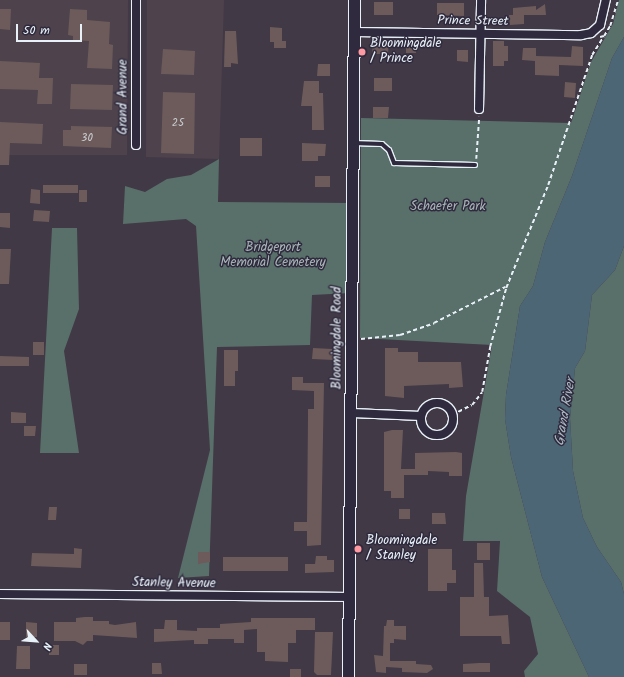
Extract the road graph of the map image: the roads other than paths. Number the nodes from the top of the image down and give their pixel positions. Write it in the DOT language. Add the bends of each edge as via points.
graph roads {
  1 [pos="136,0"];
  2 [pos="354,0"];
  3 [pos="481,0"];
  4 [pos="606,0"];
  5 [pos="354,32"];
  6 [pos="481,34"];
  7 [pos="479,109"];
  8 [pos="353,143"];
  9 [pos="136,145"];
  10 [pos="475,165"];
  11 [pos="352,413"];
  12 [pos="421,416"];
  13 [pos="0,594"];
  14 [pos="348,597"];
  15 [pos="348,677"];
  1 -- 9 [label="street, Grand Avenue"];
  2 -- 5 [label="main road, Bloomingdale Road"];
  3 -- 6 [label="street"];
  4 -- 6 [label="street, Prince Street" via="600,25 591,33"];
  5 -- 6 [label="street, Prince Street"];
  5 -- 8 [label="main road, Bloomingdale Road"];
  6 -- 7 [label="street"];
  8 -- 10 [label="lane" via="382,144 389,150 394,164"];
  8 -- 11 [label="main road, Bloomingdale Road"];
  11 -- 12 [label="street"];
  11 -- 14 [label="main road, Bloomingdale Road"];
  12 -- 12 [label="street" via="423,427 437,435 452,425 452,415 447,406 435,403 428,405"];
  13 -- 14 [label="street, Stanley Avenue"];
  14 -- 15 [label="main road, Bloomingdale Road"];
}
